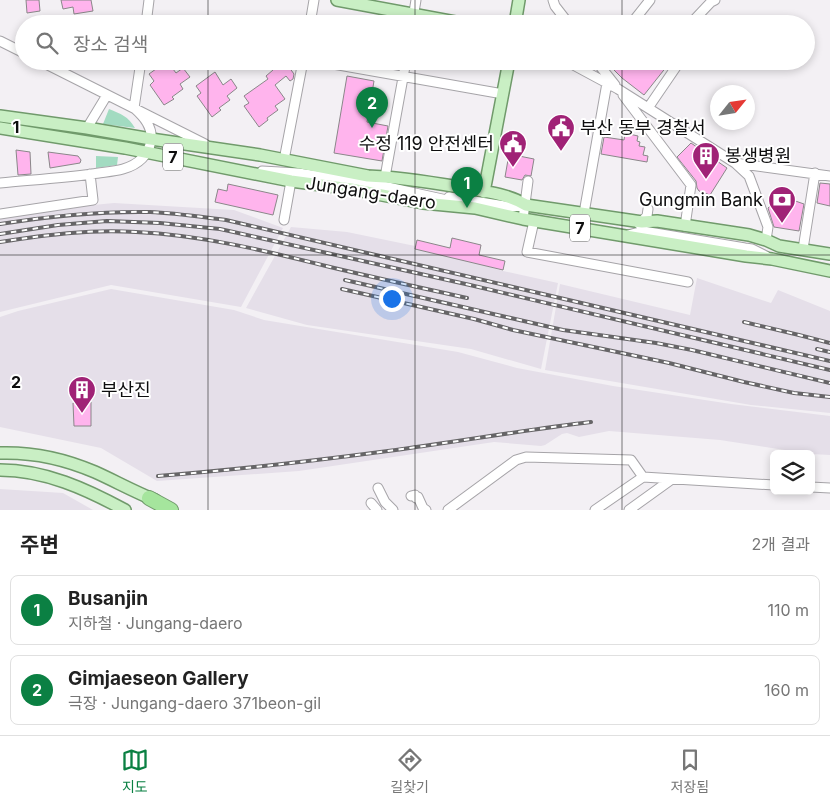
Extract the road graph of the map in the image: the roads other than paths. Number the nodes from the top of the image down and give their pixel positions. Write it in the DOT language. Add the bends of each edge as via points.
graph roads {
  1 [pos="149,0"];
  2 [pos="314,0"];
  3 [pos="337,0"];
  4 [pos="416,0"];
  5 [pos="519,0"];
  6 [pos="553,0"];
  7 [pos="650,0"];
  8 [pos="715,0"];
  9 [pos="147,15"];
  10 [pos="312,15"];
  11 [pos="397,15"];
  12 [pos="414,15"];
  13 [pos="516,15"];
  14 [pos="562,15"];
  15 [pos="639,15"];
  16 [pos="698,15"];
  17 [pos="0,41"];
  18 [pos="15,48"];
  19 [pos="58,70"];
  20 [pos="140,70"];
  21 [pos="300,70"];
  22 [pos="368,70"];
  23 [pos="404,70"];
  24 [pos="507,70"];
  25 [pos="583,70"];
  26 [pos="605,70"];
  27 [pos="673,70"];
  28 [pos="403,76"];
  29 [pos="607,83"];
  30 [pos="618,89"];
  31 [pos="503,94"];
  32 [pos="107,95"];
  33 [pos="134,108"];
  34 [pos="648,108"];
  35 [pos="0,116"];
  36 [pos="0,128"];
  37 [pos="88,128"];
  38 [pos="15,131"];
  39 [pos="0,137"];
  40 [pos="151,139"];
  41 [pos="213,148"];
  42 [pos="147,152"];
  43 [pos="284,160"];
  44 [pos="735,163"];
  45 [pos="241,171"];
  46 [pos="815,173"];
  47 [pos="90,174"];
  48 [pos="368,176"];
  49 [pos="830,176"];
  50 [pos="385,177"];
  51 [pos="291,181"];
  52 [pos="528,181"];
  53 [pos="0,183"];
  54 [pos="484,192"];
  55 [pos="526,205"];
  56 [pos="475,208"];
  57 [pos="648,209"];
  58 [pos="584,212"];
  59 [pos="0,214"];
  60 [pos="284,220"];
  61 [pos="528,220"];
  62 [pos="642,222"];
  63 [pos="685,226"];
  64 [pos="625,235"];
  65 [pos="766,240"];
  66 [pos="779,246"];
  67 [pos="803,249"];
  68 [pos="830,254"];
  69 [pos="830,271"];
  70 [pos="688,282"];
  71 [pos="0,453"];
  72 [pos="0,470"];
  73 [pos="643,477"];
  74 [pos="672,479"];
  75 [pos="770,485"];
  76 [pos="815,487"];
  77 [pos="378,488"];
  78 [pos="830,488"];
  79 [pos="411,496"];
  80 [pos="149,498"];
  81 [pos="641,507"];
  82 [pos="422,509"];
  83 [pos="125,510"];
  84 [pos="171,510"];
  85 [pos="177,510"];
  86 [pos="393,510"];
  87 [pos="448,510"];
  88 [pos="594,510"];
  89 [pos="629,510"];
  1 -- 9 [label="street"];
  2 -- 10 [label="street"];
  3 -- 11 [label="main road"];
  4 -- 12 [label="street"];
  5 -- 13 [label="main road"];
  6 -- 14 [label="street"];
  7 -- 15 [label="street"];
  8 -- 16 [label="street"];
  17 -- 18 [label="street"];
  19 -- 32 [label="street"];
  20 -- 33 [label="street"];
  21 -- 43 [label="street"];
  22 -- 28 [label="street"];
  23 -- 28 [label="street"];
  24 -- 31 [label="main road"];
  25 -- 29 [label="street"];
  26 -- 30 [label="street"];
  27 -- 34 [label="street"];
  28 -- 31 [label="street"];
  28 -- 50 [label="street"];
  29 -- 30 [label="street"];
  29 -- 58 [label="street"];
  30 -- 34 [label="street"];
  30 -- 63 [label="street" via="691,185"];
  31 -- 54 [label="main road"];
  32 -- 33 [label="street"];
  32 -- 37 [label="street"];
  33 -- 40 [label="street" via="148,125"];
  33 -- 41 [label="street"];
  34 -- 44 [label="street"];
  35 -- 37 [label="main road, Jungang-daero / 7"];
  36 -- 38 [label="main road, Jungang-daero / 7"];
  37 -- 40 [label="main road, Jungang-daero / 7"];
  38 -- 39 [label="main road"];
  38 -- 42 [label="main road, Jungang-daero / 7"];
  40 -- 41 [label="main road, Jungang-daero / 7"];
  40 -- 42 [label="street"];
  41 -- 43 [label="main road, Jungang-daero / 7"];
  42 -- 45 [label="main road, Jungang-daero / 7"];
  42 -- 47 [label="street" via="141,160 123,169"];
  43 -- 48 [label="main road, Jungang-daero / 7"];
  44 -- 46 [label="street"];
  44 -- 65 [label="street" via="749,176 768,227"];
  45 -- 51 [label="main road, Jungang-daero / 7"];
  45 -- 56 [label="street" via="298,172 374,184"];
  46 -- 49 [label="street"];
  46 -- 67 [label="street"];
  47 -- 53 [label="street"];
  47 -- 59 [label="street" via="93,200"];
  48 -- 50 [label="main road, Jungang-daero / 7"];
  48 -- 55 [label="street" via="471,201 512,207"];
  50 -- 54 [label="main road, Jungang-daero / 7"];
  51 -- 56 [label="main road, Jungang-daero / 7" via="423,203"];
  51 -- 60 [label="street"];
  52 -- 55 [label="street"];
  54 -- 55 [label="main road, Jungang-daero / 7" via="515,198"];
  55 -- 58 [label="main road, Jungang-daero / 7"];
  55 -- 61 [label="street"];
  56 -- 61 [label="main road, Jungang-daero / 7"];
  57 -- 62 [label="street"];
  58 -- 62 [label="main road, Jungang-daero / 7"];
  61 -- 64 [label="main road, Jungang-daero / 7"];
  61 -- 70 [label="street" via="527,252"];
  62 -- 63 [label="main road, Jungang-daero / 7"];
  62 -- 64 [label="street"];
  62 -- 66 [label="street" via="650,229 758,247"];
  63 -- 65 [label="main road, Jungang-daero / 7"];
  64 -- 69 [label="main road, Jungang-daero / 7"];
  65 -- 66 [label="main road, Jungang-daero / 7"];
  66 -- 67 [label="main road, Jungang-daero / 7"];
  67 -- 68 [label="main road, Jungang-daero / 7"];
  71 -- 80 [label="main road" via="60,459"];
  72 -- 83 [label="main road" via="23,471 59,480"];
  73 -- 74 [label="street"];
  73 -- 87 [label="street" via="631,460 526,457 516,460"];
  73 -- 88 [label="street"];
  74 -- 75 [label="street"];
  74 -- 81 [label="street"];
  76 -- 78 [label="street"];
  77 -- 86 [label="street"];
  79 -- 82 [label="street" via="418,497"];
  80 -- 84 [label="highway"];
  80 -- 85 [label="main road"];
  81 -- 89 [label="street"];
}
